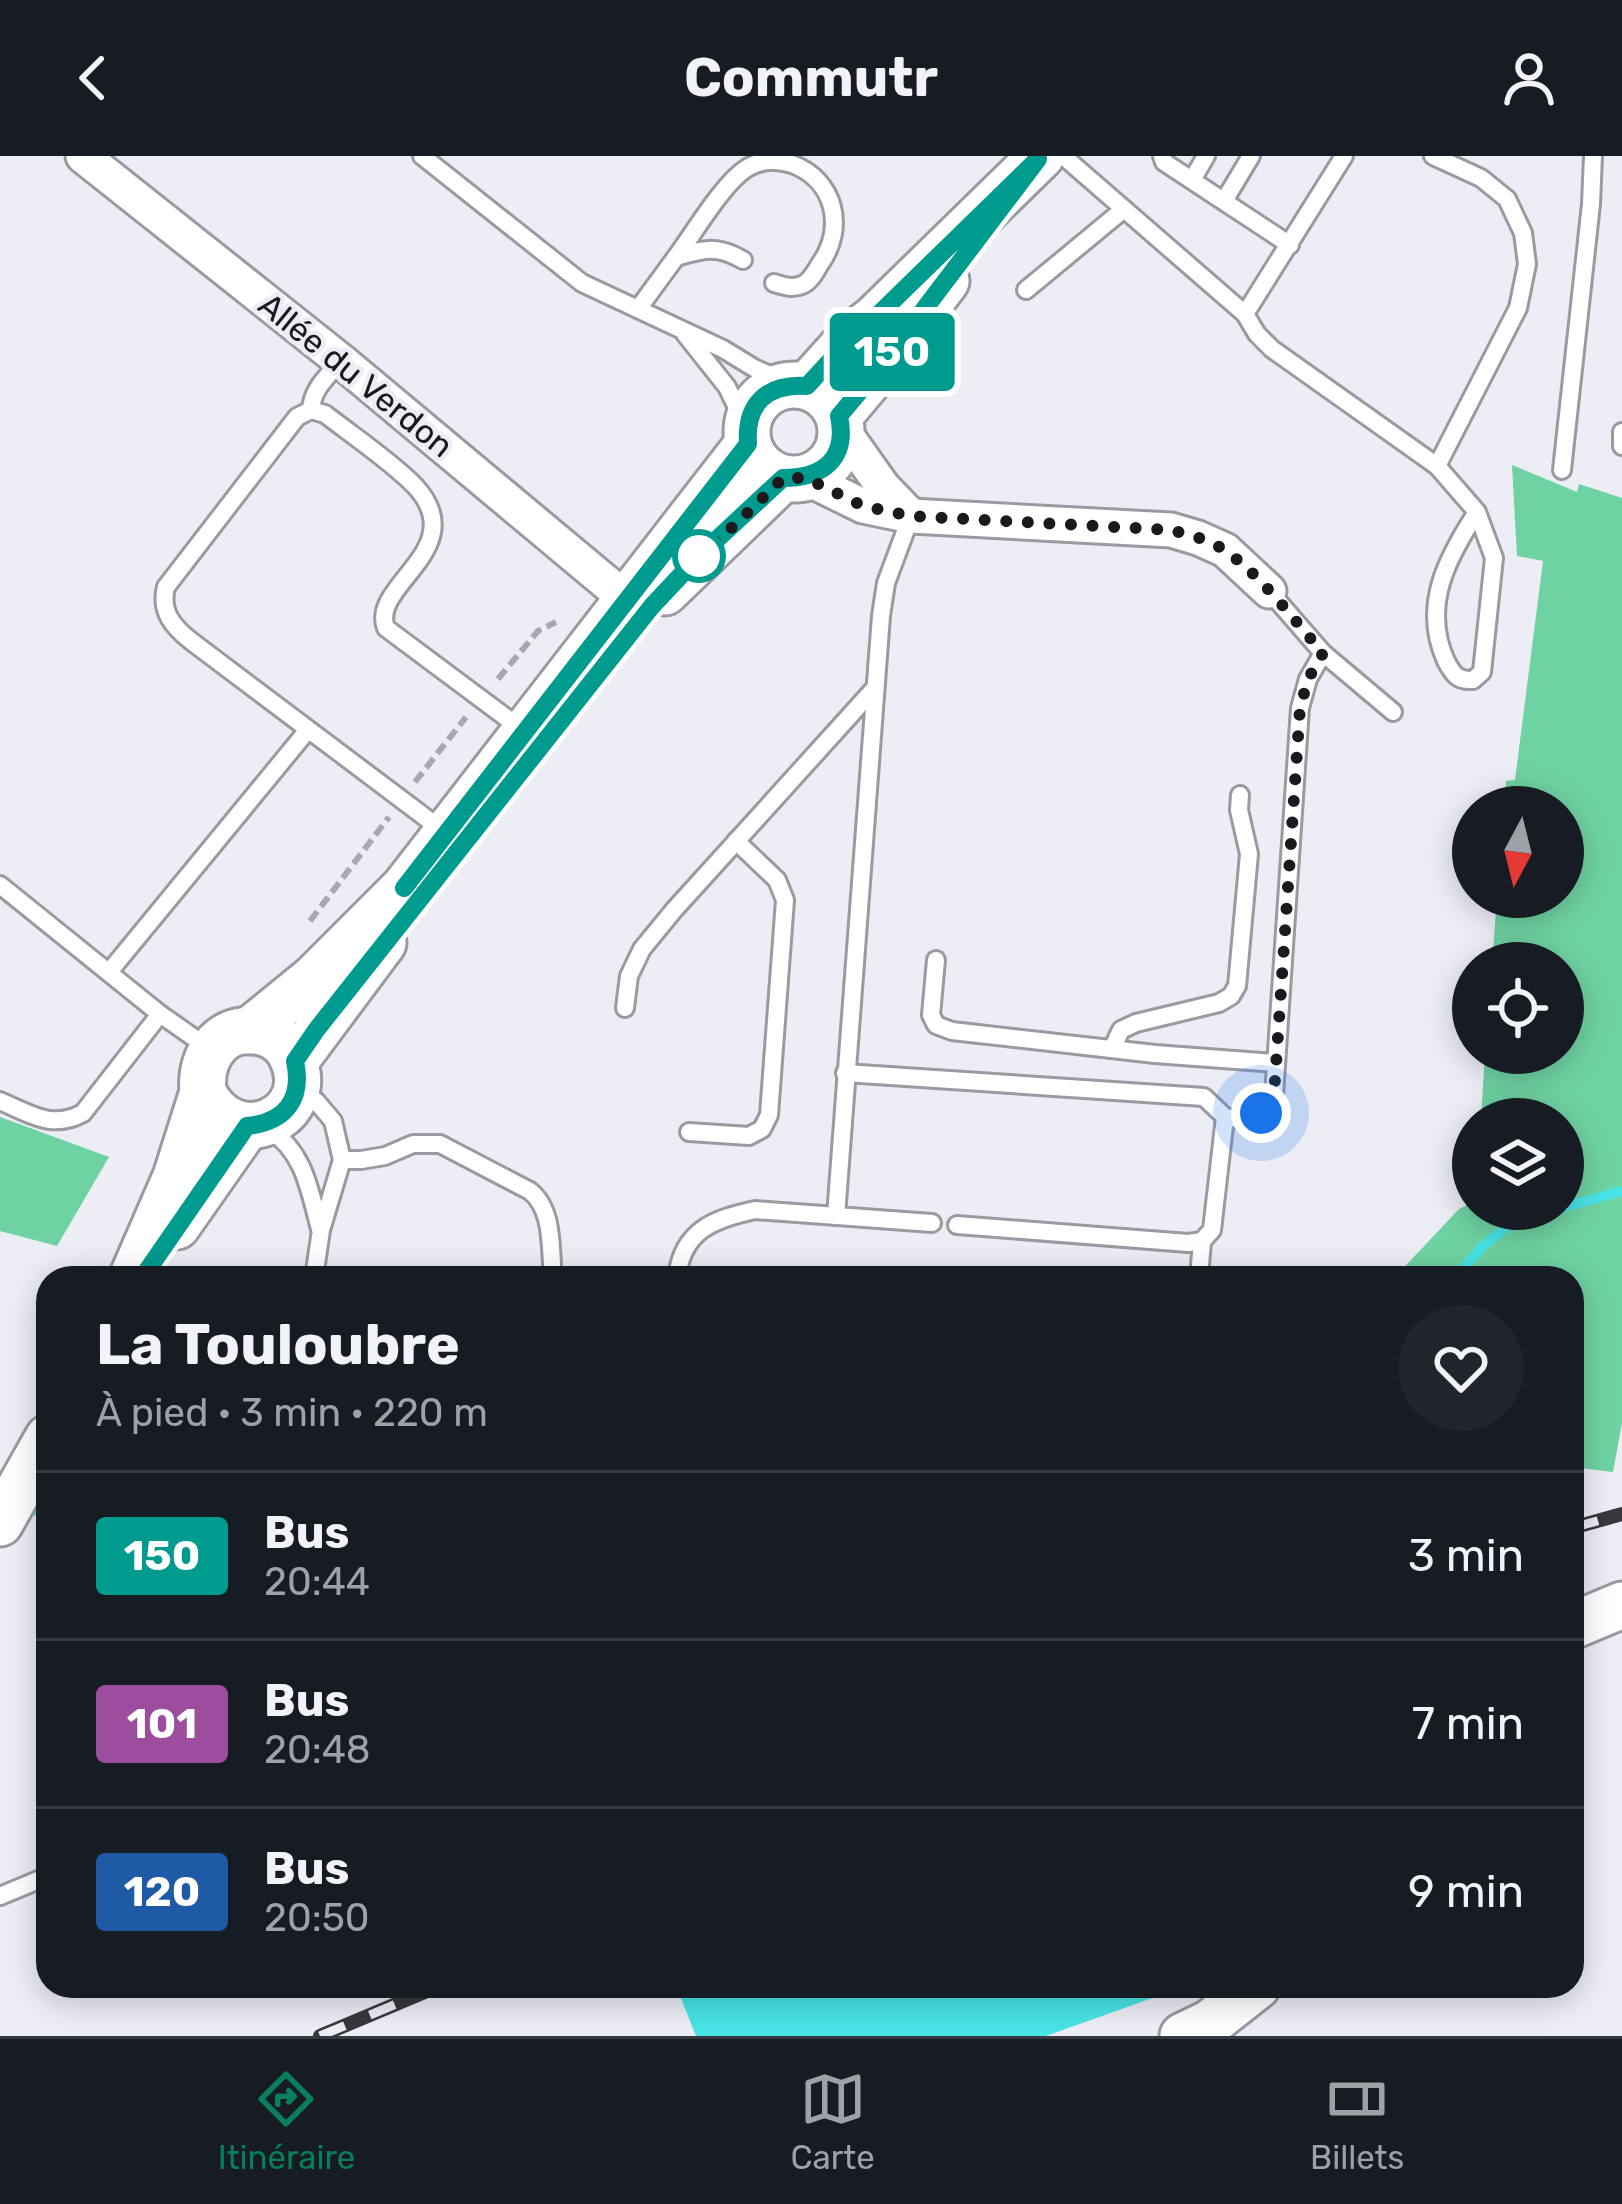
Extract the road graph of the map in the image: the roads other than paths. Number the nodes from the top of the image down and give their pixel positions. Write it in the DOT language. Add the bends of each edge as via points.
graph roads {
  1 [pos="83,156"];
  2 [pos="422,156"];
  3 [pos="1162,156"];
  4 [pos="1206,156"];
  5 [pos="1251,156"];
  6 [pos="1344,156"];
  7 [pos="1433,156"];
  8 [pos="1593,156"];
  9 [pos="1047,157"];
  10 [pos="1192,180"];
  11 [pos="1224,201"];
  12 [pos="1124,209"];
  13 [pos="1290,245"];
  14 [pos="676,257"];
  15 [pos="743,260"];
  16 [pos="774,283"];
  17 [pos="1027,290"];
  18 [pos="638,309"];
  19 [pos="1245,314"];
  20 [pos="685,333"];
  21 [pos="340,361"];
  22 [pos="820,404"];
  23 [pos="311,410"];
  24 [pos="1622,432"];
  25 [pos="747,436"];
  26 [pos="1622,446"];
  27 [pos="1437,466"];
  28 [pos="1562,470"];
  29 [pos="794,478"];
  30 [pos="1477,512"];
  31 [pos="911,516"];
  32 [pos="1269,591"];
  33 [pos="626,599"];
  34 [pos="1323,653"];
  35 [pos="874,689"];
  36 [pos="1393,712"];
  37 [pos="307,730"];
  38 [pos="524,731"];
  39 [pos="1240,795"];
  40 [pos="446,833"];
  41 [pos="736,841"];
  42 [pos="0,885"];
  43 [pos="935,959"];
  44 [pos="109,972"];
  45 [pos="625,1008"];
  46 [pos="160,1014"];
  47 [pos="1112,1049"];
  48 [pos="221,1057"];
  49 [pos="1276,1063"];
  50 [pos="845,1073"];
  51 [pos="295,1077"];
  52 [pos="0,1101"];
  53 [pos="1225,1117"];
  54 [pos="255,1125"];
  55 [pos="689,1132"];
  56 [pos="342,1160"];
  57 [pos="836,1216"];
  58 [pos="932,1223"];
  59 [pos="957,1226"];
  60 [pos="321,1230"];
  61 [pos="1202,1240"];
  62 [pos="137,1266"];
  63 [pos="151,1266"];
  64 [pos="316,1266"];
  65 [pos="552,1266"];
  66 [pos="678,1266"];
  67 [pos="1200,1266"];
  68 [pos="36,1459"];
  69 [pos="0,1523"];
  70 [pos="1622,1605"];
  71 [pos="1584,1621"];
  72 [pos="36,1881"];
  73 [pos="0,1896"];
  74 [pos="1241,1998"];
  75 [pos="1184,2036"];
  1 -- 21 [label="street, Allée du Verdon"];
  2 -- 18 [label="lane" via="571,275"];
  3 -- 10 [label="lane"];
  4 -- 10 [label="lane"];
  5 -- 11 [label="lane"];
  6 -- 13 [label="lane"];
  7 -- 27 [label="lane" via="1507,200 1527,264 1518,308"];
  8 -- 28 [label="lane"];
  9 -- 12 [label="lane"];
  9 -- 22 [label="main road" via="854,335"];
  10 -- 11 [label="lane"];
  11 -- 13 [label="lane"];
  12 -- 17 [label="lane"];
  12 -- 19 [label="lane"];
  13 -- 19 [label="lane"];
  14 -- 15 [label="lane" via="705,249"];
  14 -- 16 [label="lane" via="734,178 750,165 786,162 813,173 829,194 834,236 808,281"];
  14 -- 18 [label="lane"];
  18 -- 20 [label="lane"];
  19 -- 27 [label="lane" via="1272,349"];
  20 -- 22 [label="lane"];
  20 -- 25 [label="lane" via="727,387"];
  21 -- 23 [label="lane" via="316,389"];
  21 -- 33 [label="street, Allée du Verdon"];
  22 -- 25 [label="main road" via="778,387 750,414"];
  22 -- 29 [label="main road" via="836,456"];
  22 -- 31 [label="street"];
  23 -- 37 [label="lane" via="282,436 162,601 176,629"];
  23 -- 38 [label="lane" via="416,487 430,509 426,551 386,606 386,628"];
  24 -- 26 [label="lane"];
  25 -- 29 [label="main road" via="767,471"];
  25 -- 33 [label="main road"];
  27 -- 30 [label="lane"];
  29 -- 31 [label="street"];
  29 -- 51 [label="main road" via="652,606 401,920"];
  30 -- 30 [label="lane" via="1456,544 1435,613 1436,640 1462,680 1482,672 1494,558"];
  31 -- 32 [label="street" via="1171,530 1225,550"];
  31 -- 35 [label="lane" via="886,583"];
  32 -- 34 [label="lane"];
  33 -- 38 [label="main road"];
  34 -- 36 [label="lane"];
  34 -- 49 [label="lane" via="1300,708"];
  35 -- 41 [label="lane"];
  35 -- 50 [label="lane"];
  37 -- 40 [label="lane"];
  37 -- 44 [label="lane"];
  38 -- 40 [label="main road"];
  39 -- 47 [label="lane" via="1249,854 1238,986 1219,1003 1136,1022"];
  40 -- 48 [label="main road" via="348,946"];
  41 -- 45 [label="lane" via="643,949"];
  41 -- 55 [label="lane" via="778,880 785,900 770,1115 749,1136"];
  42 -- 44 [label="lane"];
  43 -- 47 [label="lane" via="936,1025"];
  44 -- 46 [label="lane"];
  46 -- 48 [label="lane"];
  46 -- 52 [label="lane" via="68,1122"];
  47 -- 49 [label="lane"];
  48 -- 51 [label="main road" via="263,1032 288,1048"];
  48 -- 54 [label="main road" via="209,1105 232,1124"];
  48 -- 62 [label="main road"];
  49 -- 53 [label="lane" via="1274,1095 1261,1113"];
  50 -- 53 [label="lane" via="1204,1097"];
  50 -- 57 [label="lane"];
  51 -- 54 [label="main road" via="289,1107"];
  51 -- 56 [label="lane" via="334,1121"];
  53 -- 61 [label="lane" via="1212,1231"];
  54 -- 60 [label="lane" via="288,1142"];
  54 -- 63 [label="main road"];
  56 -- 60 [label="lane"];
  56 -- 65 [label="lane" via="440,1144 541,1200"];
  57 -- 58 [label="lane"];
  57 -- 66 [label="lane" via="727,1216 687,1244"];
  59 -- 61 [label="lane"];
  60 -- 64 [label="lane"];
  61 -- 67 [label="lane"];
  68 -- 69 [label="main road"];
  70 -- 71 [label="main road"];
  72 -- 73 [label="lane"];
  74 -- 75 [label="main road"];
}
